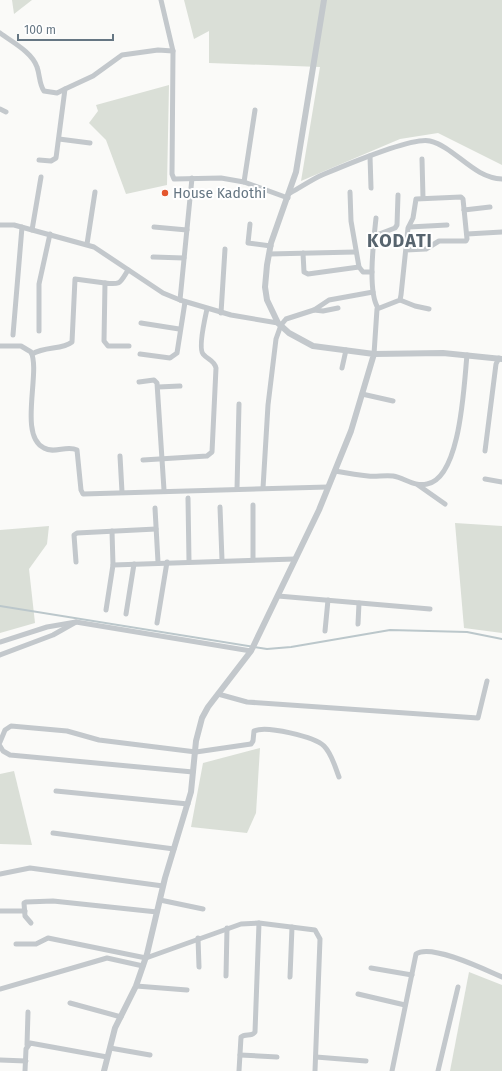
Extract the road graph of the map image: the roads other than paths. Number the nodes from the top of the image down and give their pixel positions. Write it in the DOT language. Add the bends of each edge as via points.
graph roads {
  1 [pos="161,0"];
  2 [pos="324,0"];
  3 [pos="0,33"];
  4 [pos="173,51"];
  5 [pos="65,89"];
  6 [pos="0,109"];
  7 [pos="255,110"];
  8 [pos="6,112"];
  9 [pos="59,139"];
  10 [pos="90,142"];
  11 [pos="370,156"];
  12 [pos="422,158"];
  13 [pos="39,160"];
  14 [pos="41,177"];
  15 [pos="192,178"];
  16 [pos="502,179"];
  17 [pos="244,182"];
  18 [pos="371,188"];
  19 [pos="95,192"];
  20 [pos="350,192"];
  21 [pos="289,195"];
  22 [pos="398,195"];
  23 [pos="423,198"];
  24 [pos="490,207"];
  25 [pos="464,210"];
  26 [pos="376,218"];
  27 [pos="250,224"];
  28 [pos="0,225"];
  29 [pos="447,225"];
  30 [pos="22,227"];
  31 [pos="154,227"];
  32 [pos="409,227"];
  33 [pos="32,230"];
  34 [pos="187,230"];
  35 [pos="502,232"];
  36 [pos="50,234"];
  37 [pos="466,234"];
  38 [pos="374,236"];
  39 [pos="87,244"];
  40 [pos="271,246"];
  41 [pos="225,249"];
  42 [pos="406,250"];
  43 [pos="355,252"];
  44 [pos="303,253"];
  45 [pos="269,254"];
  46 [pos="153,257"];
  47 [pos="184,258"];
  48 [pos="359,267"];
  49 [pos="128,270"];
  50 [pos="372,272"];
  51 [pos="105,283"];
  52 [pos="373,292"];
  53 [pos="400,300"];
  54 [pos="182,301"];
  55 [pos="338,308"];
  56 [pos="378,308"];
  57 [pos="429,308"];
  58 [pos="207,309"];
  59 [pos="314,310"];
  60 [pos="221,313"];
  61 [pos="141,323"];
  62 [pos="280,324"];
  63 [pos="179,329"];
  64 [pos="39,331"];
  65 [pos="13,335"];
  66 [pos="0,346"];
  67 [pos="130,346"];
  68 [pos="346,350"];
  69 [pos="32,354"];
  70 [pos="140,354"];
  71 [pos="374,354"];
  72 [pos="467,355"];
  73 [pos="501,358"];
  74 [pos="342,368"];
  75 [pos="139,382"];
  76 [pos="180,386"];
  77 [pos="158,387"];
  78 [pos="362,394"];
  79 [pos="393,401"];
  80 [pos="238,404"];
  81 [pos="485,451"];
  82 [pos="120,456"];
  83 [pos="162,459"];
  84 [pos="143,460"];
  85 [pos="335,471"];
  86 [pos="485,479"];
  87 [pos="502,482"];
  88 [pos="418,485"];
  89 [pos="328,487"];
  90 [pos="237,488"];
  91 [pos="263,488"];
  92 [pos="164,490"];
  93 [pos="122,492"];
  94 [pos="188,498"];
  95 [pos="445,504"];
  96 [pos="253,505"];
  97 [pos="220,507"];
  98 [pos="155,508"];
  99 [pos="156,529"];
  100 [pos="112,532"];
  101 [pos="253,559"];
  102 [pos="296,559"];
  103 [pos="222,560"];
  104 [pos="189,561"];
  105 [pos="76,562"];
  106 [pos="158,562"];
  107 [pos="167,562"];
  108 [pos="134,564"];
  109 [pos="113,565"];
  110 [pos="278,596"];
  111 [pos="328,600"];
  112 [pos="359,603"];
  113 [pos="430,609"];
  114 [pos="106,610"];
  115 [pos="126,614"];
  116 [pos="76,622"];
  117 [pos="157,624"];
  118 [pos="358,624"];
  119 [pos="325,631"];
  120 [pos="0,642"];
  121 [pos="251,651"];
  122 [pos="0,655"];
  123 [pos="487,681"];
  124 [pos="218,694"];
  125 [pos="0,742"];
  126 [pos="0,746"];
  127 [pos="196,752"];
  128 [pos="194,772"];
  129 [pos="339,777"];
  130 [pos="56,791"];
  131 [pos="188,804"];
  132 [pos="52,833"];
  133 [pos="174,849"];
  134 [pos="0,874"];
  135 [pos="163,886"];
  136 [pos="160,900"];
  137 [pos="203,909"];
  138 [pos="0,911"];
  139 [pos="25,911"];
  140 [pos="157,912"];
  141 [pos="31,923"];
  142 [pos="259,924"];
  143 [pos="292,927"];
  144 [pos="226,928"];
  145 [pos="198,938"];
  146 [pos="16,944"];
  147 [pos="146,958"];
  148 [pos="143,966"];
  149 [pos="199,967"];
  150 [pos="371,968"];
  151 [pos="412,975"];
  152 [pos="226,976"];
  153 [pos="290,977"];
  154 [pos="502,977"];
  155 [pos="136,986"];
  156 [pos="458,987"];
  157 [pos="0,989"];
  158 [pos="187,990"];
  159 [pos="358,994"];
  160 [pos="70,1003"];
  161 [pos="405,1005"];
  162 [pos="28,1012"];
  163 [pos="121,1017"];
  164 [pos="27,1045"];
  165 [pos="110,1048"];
  166 [pos="150,1055"];
  167 [pos="240,1055"];
  168 [pos="106,1057"];
  169 [pos="278,1057"];
  170 [pos="316,1057"];
  171 [pos="0,1060"];
  172 [pos="26,1061"];
  173 [pos="366,1062"];
  174 [pos="25,1071"];
  175 [pos="104,1071"];
  176 [pos="239,1071"];
  177 [pos="315,1071"];
  178 [pos="392,1071"];
  179 [pos="438,1071"];
  1 -- 4 [label="street"];
  2 -- 21 [label="street" via="296,172"];
  3 -- 5 [label="street" via="35,62 44,91 57,93"];
  4 -- 5 [label="street" via="158,50 122,55 92,76"];
  4 -- 15 [label="street" via="172,174 178,180"];
  5 -- 9 [label="street"];
  6 -- 8 [label="street"];
  7 -- 17 [label="street"];
  9 -- 10 [label="street"];
  9 -- 13 [label="street" via="56,158 51,161"];
  11 -- 16 [label="street" via="418,141 430,140 490,178"];
  11 -- 18 [label="street"];
  11 -- 21 [label="street" via="321,176"];
  12 -- 23 [label="street"];
  14 -- 33 [label="street"];
  15 -- 17 [label="street" via="221,178"];
  15 -- 34 [label="street"];
  17 -- 21 [label="street"];
  19 -- 39 [label="street"];
  20 -- 43 [label="street"];
  21 -- 40 [label="street"];
  22 -- 38 [label="street" via="397,225"];
  23 -- 25 [label="street" via="458,196 463,199"];
  23 -- 32 [label="street" via="416,199"];
  24 -- 25 [label="street"];
  25 -- 37 [label="street"];
  26 -- 38 [label="street"];
  27 -- 40 [label="street" via="248,243"];
  28 -- 30 [label="street"];
  29 -- 32 [label="street"];
  30 -- 33 [label="street"];
  30 -- 65 [label="street"];
  31 -- 34 [label="street"];
  32 -- 42 [label="street"];
  33 -- 36 [label="street"];
  34 -- 47 [label="street"];
  35 -- 37 [label="street"];
  36 -- 39 [label="street"];
  36 -- 64 [label="street" via="39,284"];
  37 -- 42 [label="street" via="466,241 439,241 426,249"];
  38 -- 50 [label="street"];
  39 -- 49 [label="street"];
  40 -- 45 [label="street"];
  41 -- 60 [label="street"];
  42 -- 53 [label="street"];
  43 -- 44 [label="street"];
  43 -- 48 [label="street"];
  44 -- 45 [label="street"];
  44 -- 48 [label="street" via="304,272 308,274"];
  45 -- 62 [label="street" via="265,287 271,310"];
  46 -- 47 [label="street"];
  47 -- 54 [label="street"];
  48 -- 50 [label="street" via="363,272"];
  49 -- 51 [label="street" via="117,285"];
  49 -- 54 [label="street" via="163,293"];
  50 -- 52 [label="street"];
  51 -- 67 [label="street" via="104,341 108,346"];
  51 -- 69 [label="street" via="75,279 72,342 67,346 41,349"];
  52 -- 56 [label="street"];
  52 -- 59 [label="street" via="329,300"];
  53 -- 56 [label="street"];
  53 -- 57 [label="street"];
  54 -- 58 [label="street"];
  54 -- 63 [label="street"];
  55 -- 59 [label="street"];
  56 -- 71 [label="street"];
  58 -- 60 [label="street"];
  58 -- 83 [label="street" via="201,348 216,368 212,452 207,456"];
  59 -- 62 [label="street" via="286,319"];
  60 -- 62 [label="street"];
  61 -- 63 [label="street"];
  62 -- 68 [label="street" via="314,346"];
  62 -- 91 [label="street" via="268,405"];
  63 -- 70 [label="street" via="177,353 174,356 170,358"];
  66 -- 69 [label="street" via="21,346"];
  68 -- 71 [label="street"];
  68 -- 74 [label="street"];
  69 -- 93 [label="street" via="33,436 38,444 44,449 54,451 77,450 80,490 83,494"];
  71 -- 72 [label="street"];
  71 -- 78 [label="street"];
  72 -- 73 [label="street"];
  72 -- 88 [label="street" via="453,455 437,480"];
  73 -- 81 [label="street" via="496,364"];
  75 -- 77 [label="street" via="154,380"];
  76 -- 77 [label="street"];
  77 -- 83 [label="street"];
  78 -- 79 [label="street"];
  78 -- 85 [label="street"];
  80 -- 90 [label="street"];
  82 -- 93 [label="street"];
  83 -- 84 [label="street"];
  83 -- 92 [label="street"];
  85 -- 88 [label="street" via="397,477"];
  85 -- 89 [label="street"];
  86 -- 87 [label="street"];
  88 -- 95 [label="street"];
  89 -- 91 [label="street"];
  89 -- 102 [label="street"];
  90 -- 91 [label="street"];
  90 -- 92 [label="street"];
  92 -- 93 [label="street"];
  94 -- 104 [label="street"];
  96 -- 101 [label="street"];
  97 -- 103 [label="street"];
  98 -- 99 [label="street"];
  99 -- 100 [label="street"];
  99 -- 106 [label="street"];
  100 -- 105 [label="street" via="75,534"];
  100 -- 109 [label="street"];
  101 -- 102 [label="street"];
  101 -- 103 [label="street"];
  102 -- 110 [label="street"];
  103 -- 104 [label="street"];
  104 -- 107 [label="street"];
  106 -- 107 [label="street"];
  106 -- 108 [label="street"];
  107 -- 117 [label="street"];
  108 -- 109 [label="street"];
  108 -- 115 [label="street"];
  109 -- 114 [label="street"];
  110 -- 111 [label="street"];
  110 -- 121 [label="street"];
  111 -- 112 [label="street"];
  111 -- 119 [label="street"];
  112 -- 113 [label="street"];
  112 -- 118 [label="street"];
  116 -- 120 [label="street" via="47,627"];
  116 -- 121 [label="street"];
  116 -- 122 [label="street" via="54,635"];
  121 -- 124 [label="street"];
  123 -- 124 [label="street" via="478,718 247,702"];
  124 -- 127 [label="street" via="202,718"];
  125 -- 127 [label="street" via="5,730 11,726 67,731 99,740"];
  126 -- 128 [label="street" via="3,751 10,754"];
  127 -- 128 [label="street"];
  127 -- 129 [label="street" via="251,744 254,731 267,729 317,740 329,752"];
  128 -- 131 [label="street"];
  130 -- 131 [label="street"];
  131 -- 133 [label="street"];
  132 -- 133 [label="street"];
  133 -- 135 [label="street"];
  134 -- 135 [label="street" via="30,868"];
  135 -- 136 [label="street"];
  136 -- 137 [label="street"];
  136 -- 140 [label="street"];
  138 -- 139 [label="street"];
  139 -- 140 [label="street" via="26,902 53,901"];
  139 -- 141 [label="street" via="25,916"];
  140 -- 147 [label="street"];
  142 -- 143 [label="street"];
  142 -- 144 [label="street" via="241,924"];
  142 -- 167 [label="street" via="255,1032 241,1037"];
  143 -- 153 [label="street"];
  143 -- 170 [label="street" via="315,930 320,939"];
  144 -- 145 [label="street"];
  144 -- 152 [label="street"];
  145 -- 147 [label="street"];
  145 -- 149 [label="street"];
  146 -- 147 [label="street" via="36,944 48,938"];
  147 -- 148 [label="street"];
  148 -- 155 [label="street"];
  148 -- 157 [label="street" via="107,958"];
  150 -- 151 [label="street"];
  151 -- 154 [label="street" via="416,954 424,951 468,962"];
  151 -- 161 [label="street"];
  155 -- 158 [label="street"];
  155 -- 163 [label="street"];
  156 -- 179 [label="street"];
  159 -- 161 [label="street"];
  160 -- 163 [label="street"];
  161 -- 178 [label="street"];
  162 -- 164 [label="street"];
  163 -- 165 [label="street"];
  164 -- 168 [label="street" via="30,1043"];
  164 -- 172 [label="street"];
  165 -- 166 [label="street"];
  165 -- 168 [label="street"];
  167 -- 169 [label="street"];
  167 -- 176 [label="street"];
  168 -- 175 [label="street"];
  170 -- 173 [label="street"];
  170 -- 177 [label="street"];
  171 -- 172 [label="street"];
  172 -- 174 [label="street"];
}
